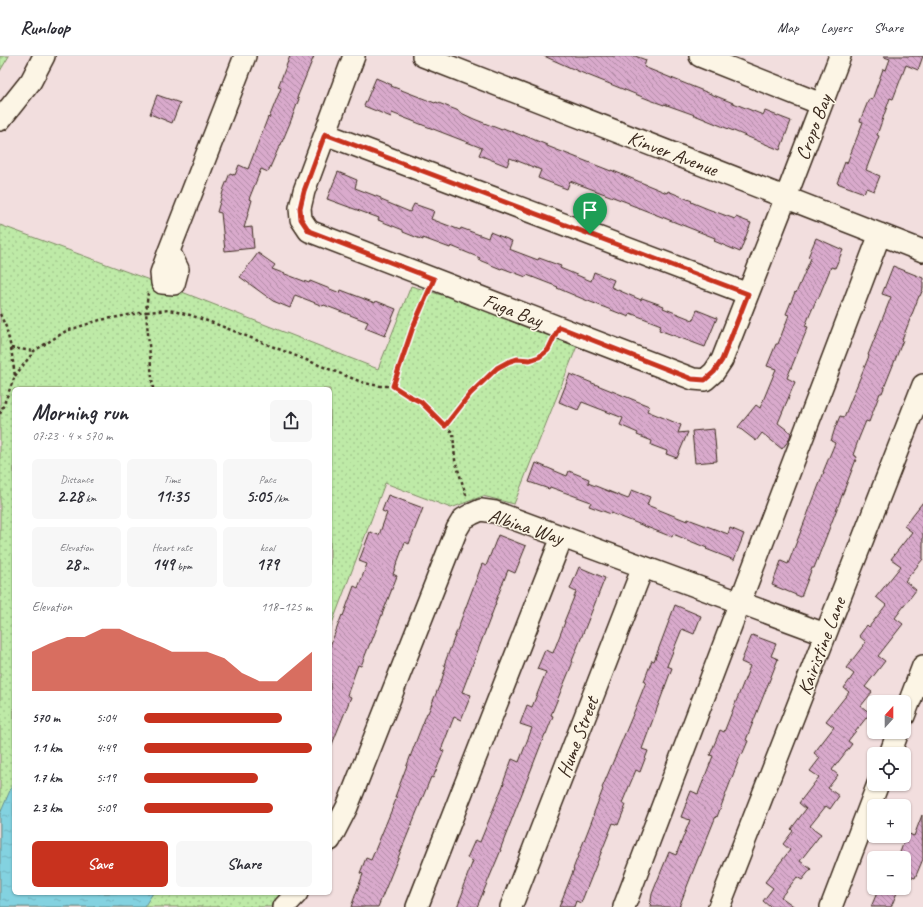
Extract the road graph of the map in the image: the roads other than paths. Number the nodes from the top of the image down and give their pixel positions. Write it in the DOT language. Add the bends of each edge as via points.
graph roads {
  1 [pos="44,56"];
  2 [pos="244,56"];
  3 [pos="354,56"];
  4 [pos="423,56"];
  5 [pos="700,56"];
  6 [pos="840,56"];
  7 [pos="821,104"];
  8 [pos="0,120"];
  9 [pos="325,134"];
  10 [pos="786,198"];
  11 [pos="880,234"];
  12 [pos="923,251"];
  13 [pos="161,273"];
  14 [pos="748,294"];
  15 [pos="923,385"];
  16 [pos="562,537"];
  17 [pos="643,567"];
  18 [pos="740,603"];
  19 [pos="825,634"];
  20 [pos="923,666"];
  21 [pos="911,698"];
  22 [pos="875,791"];
  23 [pos="332,836"];
  24 [pos="295,895"];
  25 [pos="284,907"];
  26 [pos="417,907"];
  27 [pos="511,907"];
  28 [pos="624,907"];
  29 [pos="718,907"];
  30 [pos="831,907"];
  1 -- 8 [label="street" via="31,81"];
  2 -- 13 [label="street"];
  3 -- 9 [label="street, Fuga Bay"];
  4 -- 10 [label="street, Kinver Avenue"];
  5 -- 7 [label="street"];
  6 -- 7 [label="street, Cropo Bay"];
  7 -- 10 [label="street, Cropo Bay"];
  9 -- 14 [label="street"];
  9 -- 14 [label="street, Fuga Bay" via="300,208 301,219 309,231 692,379 705,380 722,360"];
  10 -- 11 [label="street, Kinver Avenue"];
  10 -- 14 [label="street, Fuga Bay"];
  11 -- 12 [label="street, Kinver Avenue"];
  11 -- 18 [label="street"];
  15 -- 19 [label="street, Kairistine Lane"];
  16 -- 17 [label="street, Albina Way"];
  16 -- 23 [label="street, Albina Way" via="495,512 482,510 463,519 347,806"];
  16 -- 26 [label="street"];
  17 -- 18 [label="street, Albina Way"];
  17 -- 27 [label="street, Hume Street"];
  18 -- 19 [label="street, Albina Way"];
  18 -- 28 [label="street"];
  19 -- 29 [label="street, Kairistine Lane"];
  20 -- 21 [label="street"];
  22 -- 30 [label="street"];
  24 -- 25 [label="street"];
}
